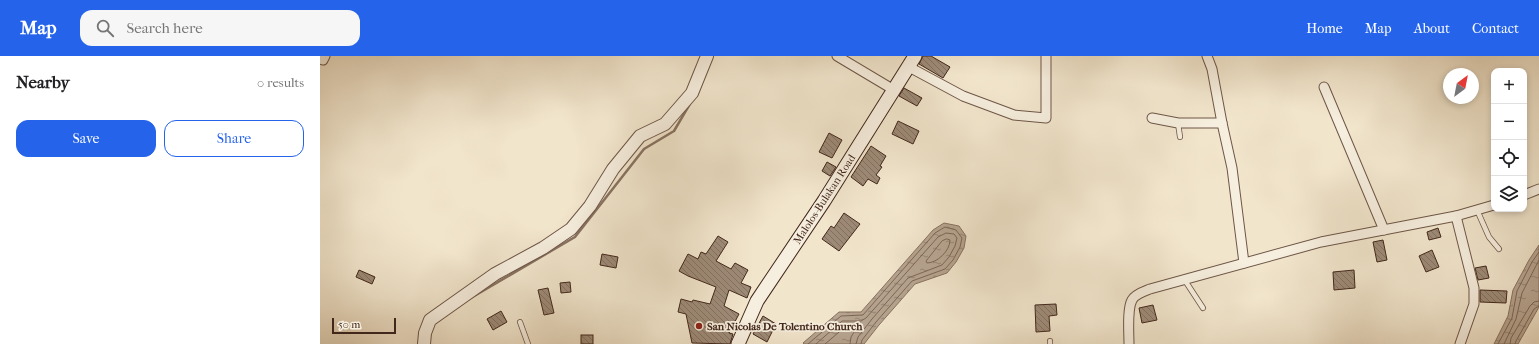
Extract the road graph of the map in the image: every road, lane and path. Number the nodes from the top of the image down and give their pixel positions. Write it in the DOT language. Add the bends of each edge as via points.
graph roads {
  1 [pos="325,56"];
  2 [pos="708,56"];
  3 [pos="837,56"];
  4 [pos="1046,56"];
  5 [pos="1207,56"];
  6 [pos="320,59"];
  7 [pos="912,61"];
  8 [pos="1324,87"];
  9 [pos="894,90"];
  10 [pos="1152,118"];
  11 [pos="1222,122"];
  12 [pos="1178,123"];
  13 [pos="1180,137"];
  14 [pos="1539,189"];
  15 [pos="1527,194"];
  16 [pos="1491,206"];
  17 [pos="1477,210"];
  18 [pos="1456,216"];
  19 [pos="1384,230"];
  20 [pos="1499,249"];
  21 [pos="1244,263"];
  22 [pos="1184,279"];
  23 [pos="1203,308"];
  24 [pos="520,322"];
  25 [pos="424,344"];
  26 [pos="528,344"];
  27 [pos="738,344"];
  28 [pos="1129,344"];
  29 [pos="1460,344"];
  1 -- 6 [label="street" via="323,60"];
  2 -- 25 [label="street" via="692,93 665,124 640,136 613,169 572,229 495,274 430,320"];
  3 -- 9 [label="street"];
  4 -- 7 [label="street" via="1046,118 1014,115 963,96"];
  5 -- 11 [label="street"];
  7 -- 9 [label="main road, Malolos-Bulakan Road"];
  8 -- 19 [label="street"];
  9 -- 27 [label="main road, Malolos-Bulakan Road" via="757,301"];
  10 -- 12 [label="street"];
  11 -- 12 [label="street"];
  11 -- 21 [label="street" via="1232,168"];
  12 -- 13 [label="lane"];
  14 -- 15 [label="street"];
  16 -- 17 [label="street"];
  17 -- 18 [label="street"];
  17 -- 20 [label="lane" via="1489,237"];
  18 -- 19 [label="street"];
  18 -- 29 [label="street" via="1474,288 1474,304"];
  19 -- 21 [label="street" via="1321,242"];
  21 -- 22 [label="street"];
  22 -- 23 [label="lane"];
  22 -- 28 [label="street" via="1150,289 1132,300"];
  24 -- 26 [label="lane"];
}
